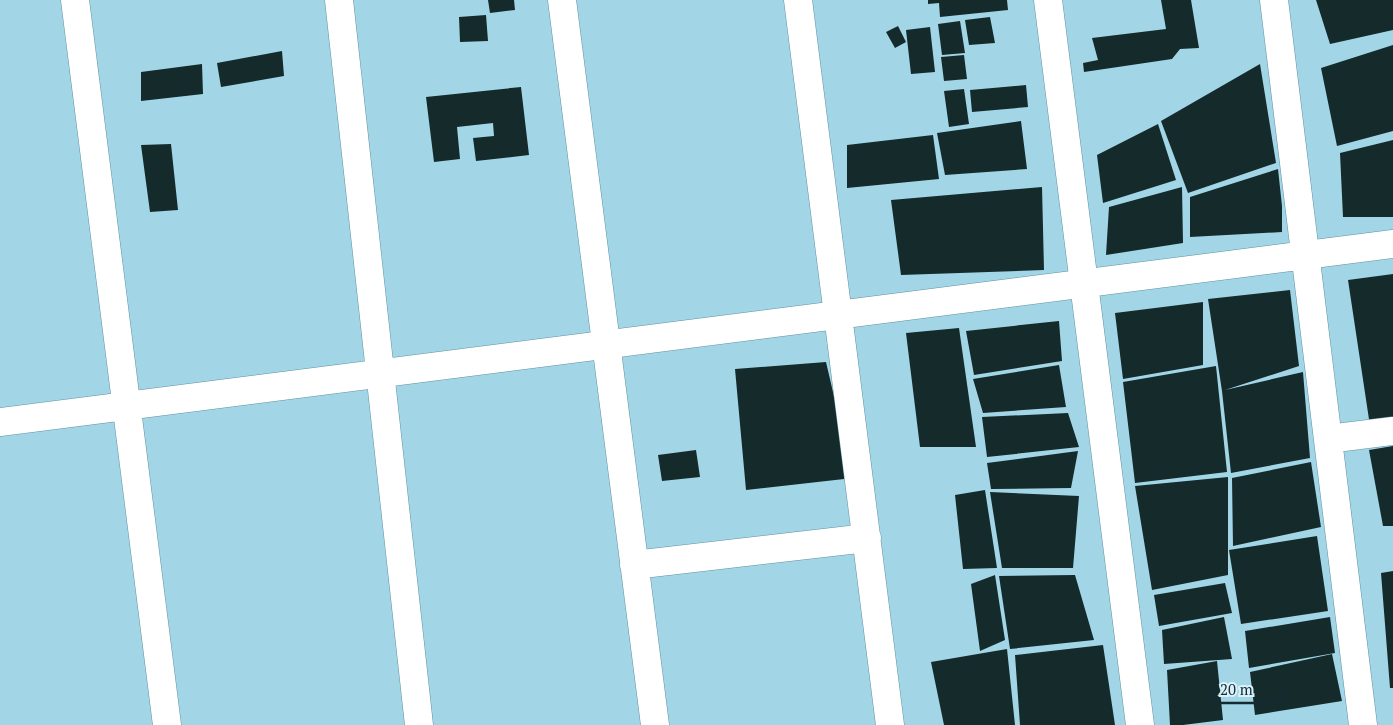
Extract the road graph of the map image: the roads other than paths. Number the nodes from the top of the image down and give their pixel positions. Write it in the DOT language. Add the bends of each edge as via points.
graph roads {
  1 [pos="75,0"];
  2 [pos="339,0"];
  3 [pos="562,0"];
  4 [pos="798,0"];
  5 [pos="1048,0"];
  6 [pos="1274,0"];
  7 [pos="1393,244"];
  8 [pos="1305,255"];
  9 [pos="1084,283"];
  10 [pos="838,315"];
  11 [pos="606,345"];
  12 [pos="381,374"];
  13 [pos="127,406"];
  14 [pos="0,422"];
  15 [pos="1393,431"];
  16 [pos="1328,438"];
  17 [pos="867,538"];
  18 [pos="634,565"];
  19 [pos="167,725"];
  20 [pos="419,725"];
  21 [pos="655,725"];
  22 [pos="890,725"];
  23 [pos="1140,725"];
  24 [pos="1363,725"];
  1 -- 13 [label="street"];
  2 -- 12 [label="street"];
  3 -- 11 [label="street"];
  4 -- 10 [label="street"];
  5 -- 9 [label="street"];
  6 -- 8 [label="street"];
  7 -- 8 [label="street"];
  8 -- 9 [label="street"];
  8 -- 16 [label="street"];
  9 -- 10 [label="street"];
  9 -- 23 [label="street"];
  10 -- 11 [label="street"];
  10 -- 17 [label="street"];
  11 -- 12 [label="street"];
  11 -- 18 [label="street"];
  12 -- 13 [label="street"];
  12 -- 20 [label="street"];
  13 -- 14 [label="street"];
  13 -- 19 [label="street"];
  15 -- 16 [label="street"];
  16 -- 24 [label="street"];
  17 -- 18 [label="street"];
  17 -- 22 [label="street"];
  18 -- 21 [label="street"];
}
